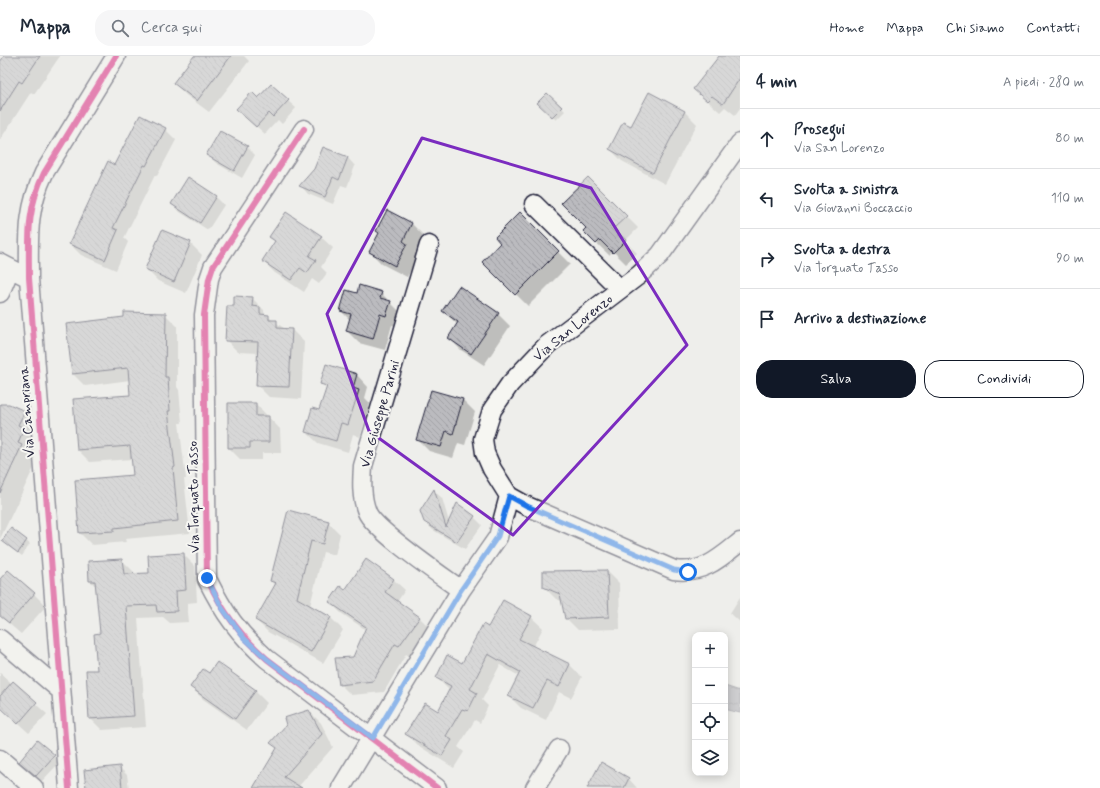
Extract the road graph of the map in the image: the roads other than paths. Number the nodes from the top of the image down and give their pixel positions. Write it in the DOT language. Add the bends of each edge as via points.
graph roads {
  1 [pos="116,56"];
  2 [pos="304,129"];
  3 [pos="740,143"];
  4 [pos="534,204"];
  5 [pos="429,245"];
  6 [pos="5,266"];
  7 [pos="29,278"];
  8 [pos="620,289"];
  9 [pos="0,293"];
  10 [pos="509,496"];
  11 [pos="740,542"];
  12 [pos="461,590"];
  13 [pos="0,639"];
  14 [pos="60,690"];
  15 [pos="373,738"];
  16 [pos="559,749"];
  17 [pos="0,759"];
  18 [pos="34,788"];
  19 [pos="69,788"];
  20 [pos="341,788"];
  21 [pos="437,788"];
  22 [pos="535,788"];
  1 -- 7 [label="street, Via Campriana" via="35,192 30,212"];
  2 -- 15 [label="street, Via Torquato Tasso" via="220,254 209,280 204,315 207,578 222,608 244,638 267,659"];
  3 -- 8 [label="street, Via San Lorenzo" via="660,255"];
  4 -- 8 [label="street"];
  5 -- 12 [label="street, Via Giuseppe Parini" via="363,466 362,490 367,513 378,528"];
  6 -- 7 [label="street"];
  6 -- 9 [label="street"];
  7 -- 14 [label="street, Via Campriana"];
  8 -- 10 [label="street, Via San Lorenzo" via="547,345 510,384 492,410 483,439 485,453"];
  10 -- 11 [label="street" via="674,570 688,572 702,568 722,557"];
  10 -- 12 [label="street" via="498,536"];
  12 -- 15 [label="street"];
  13 -- 14 [label="street"];
  14 -- 19 [label="street, Via Campriana"];
  15 -- 20 [label="street"];
  15 -- 21 [label="street, Via Torquato Tasso"];
  16 -- 22 [label="street"];
  17 -- 18 [label="street"];
}
